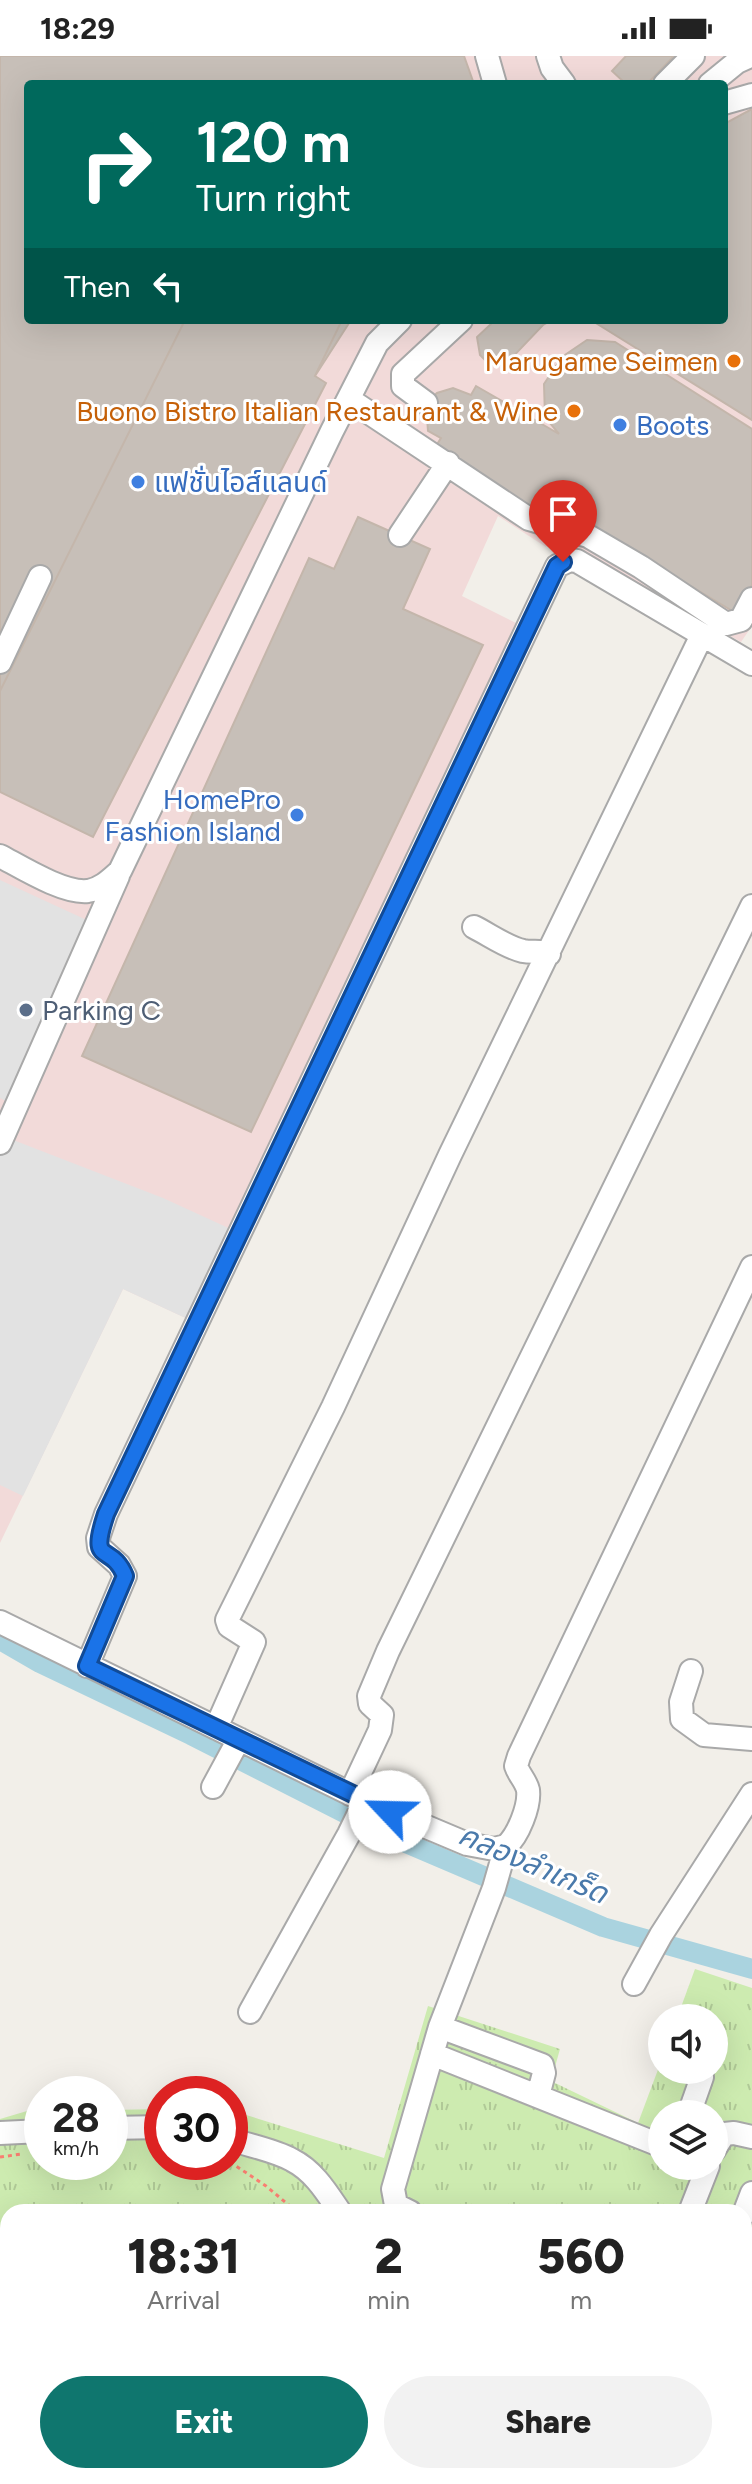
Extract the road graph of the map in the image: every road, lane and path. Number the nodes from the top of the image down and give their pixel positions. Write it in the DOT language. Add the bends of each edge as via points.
graph roads {
  1 [pos="487,56"];
  2 [pos="548,56"];
  3 [pos="693,56"];
  4 [pos="750,56"];
  5 [pos="494,80"];
  6 [pos="561,80"];
  7 [pos="669,80"];
  8 [pos="715,80"];
  9 [pos="752,95"];
  10 [pos="728,102"];
  11 [pos="396,324"];
  12 [pos="457,324"];
  13 [pos="350,400"];
  14 [pos="426,403"];
  15 [pos="448,463"];
  16 [pos="400,535"];
  17 [pos="40,577"];
  18 [pos="752,599"];
  19 [pos="702,635"];
  20 [pos="0,662"];
  21 [pos="752,664"];
  22 [pos="0,856"];
  23 [pos="120,871"];
  24 [pos="752,906"];
  25 [pos="474,927"];
  26 [pos="549,954"];
  27 [pos="6,1111"];
  28 [pos="0,1143"];
  29 [pos="752,1267"];
  30 [pos="0,1622"];
  31 [pos="87,1666"];
  32 [pos="691,1671"];
  33 [pos="216,1728"];
  34 [pos="752,1739"];
  35 [pos="236,1744"];
  36 [pos="218,1780"];
  37 [pos="752,1794"];
  38 [pos="359,1802"];
  39 [pos="505,1850"];
  40 [pos="639,1974"];
  41 [pos="250,2012"];
  42 [pos="440,2027"];
  43 [pos="432,2054"];
  44 [pos="538,2096"];
  45 [pos="24,2132"];
  46 [pos="0,2133"];
  47 [pos="728,2134"];
  48 [pos="752,2137"];
  49 [pos="648,2140"];
  50 [pos="248,2145"];
  51 [pos="24,2154"];
  52 [pos="0,2157"];
  53 [pos="248,2173"];
  54 [pos="702,2180"];
  55 [pos="287,2204"];
  56 [pos="336,2204"];
  57 [pos="396,2204"];
  58 [pos="693,2204"];
  1 -- 5 [label="street"];
  2 -- 6 [label="street"];
  3 -- 7 [label="street"];
  4 -- 8 [label="street"];
  9 -- 10 [label="street"];
  11 -- 13 [label="street" via="377,343"];
  12 -- 14 [label="street" via="403,374 403,386"];
  13 -- 15 [label="street"];
  13 -- 23 [label="street"];
  15 -- 16 [label="street"];
  15 -- 18 [label="street" via="529,519 588,536 643,563 726,624 741,620"];
  17 -- 20 [label="street"];
  19 -- 21 [label="street"];
  19 -- 26 [label="street"];
  19 -- 31 [label="street" via="577,561 557,566 106,1514 99,1547 125,1576"];
  22 -- 23 [label="street" via="58,885 85,891"];
  23 -- 27 [label="street"];
  24 -- 38 [label="street" via="388,1651 369,1696 382,1715"];
  25 -- 26 [label="street" via="514,948"];
  26 -- 33 [label="street" via="227,1620 254,1642"];
  27 -- 28 [label="street"];
  29 -- 39 [label="street" via="528,1733 516,1766 527,1786 526,1806"];
  30 -- 31 [label="street"];
  31 -- 33 [label="street"];
  32 -- 34 [label="street" via="681,1702 682,1719 704,1735"];
  33 -- 35 [label="street"];
  35 -- 36 [label="street"];
  35 -- 38 [label="street"];
  37 -- 40 [label="street"];
  38 -- 39 [label="street" via="467,1844"];
  38 -- 41 [label="street" via="349,1834"];
  39 -- 42 [label="street"];
  42 -- 43 [label="street"];
  42 -- 44 [label="street" via="542,2065"];
  43 -- 44 [label="street"];
  43 -- 57 [label="street" via="393,2189"];
  44 -- 49 [label="street"];
  45 -- 46 [label="street"];
  47 -- 48 [label="street"];
  50 -- 56 [label="street" via="292,2160"];
  51 -- 52 [label="path"];
  53 -- 55 [label="path"];
  54 -- 58 [label="street"];
}
